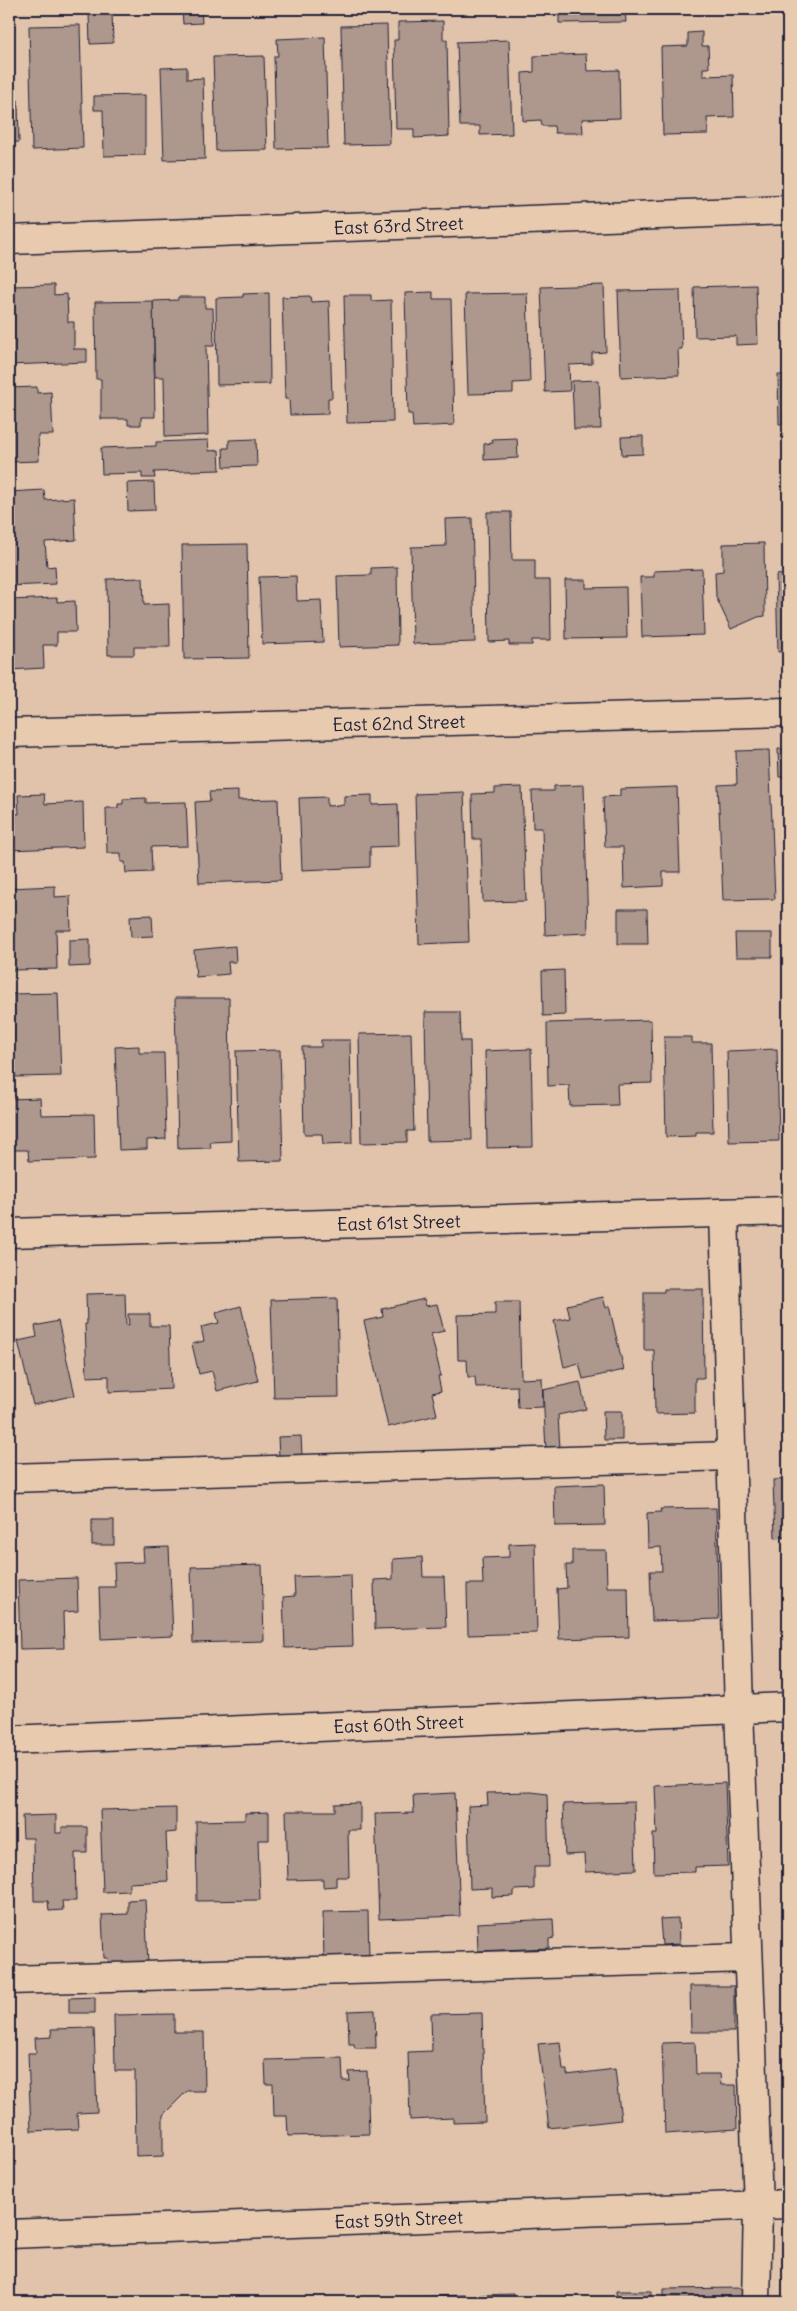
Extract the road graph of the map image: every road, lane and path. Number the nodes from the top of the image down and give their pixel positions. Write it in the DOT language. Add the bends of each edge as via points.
graph roads {
  1 [pos="788,210"];
  2 [pos="9,240"];
  3 [pos="788,712"];
  4 [pos="9,734"];
  5 [pos="788,1211"];
  6 [pos="724,1212"];
  7 [pos="9,1233"];
  8 [pos="731,1456"];
  9 [pos="9,1478"];
  10 [pos="788,1707"];
  11 [pos="739,1709"];
  12 [pos="9,1740"];
  13 [pos="748,1958"];
  14 [pos="9,1980"];
  15 [pos="788,2204"];
  16 [pos="758,2205"];
  17 [pos="9,2234"];
  18 [pos="756,2302"];
  1 -- 2 [label="street, East 63rd Street"];
  3 -- 4 [label="street, East 62nd Street"];
  5 -- 6 [label="street, East 61st Street"];
  6 -- 7 [label="street, East 61st Street"];
  6 -- 8 [label="street"];
  8 -- 9 [label="street"];
  8 -- 11 [label="street"];
  10 -- 11 [label="street, East 60th Street"];
  11 -- 12 [label="street, East 60th Street"];
  11 -- 13 [label="street"];
  13 -- 14 [label="street"];
  13 -- 16 [label="street"];
  15 -- 16 [label="street, East 59th Street"];
  16 -- 17 [label="street, East 59th Street"];
  16 -- 18 [label="street"];
}
